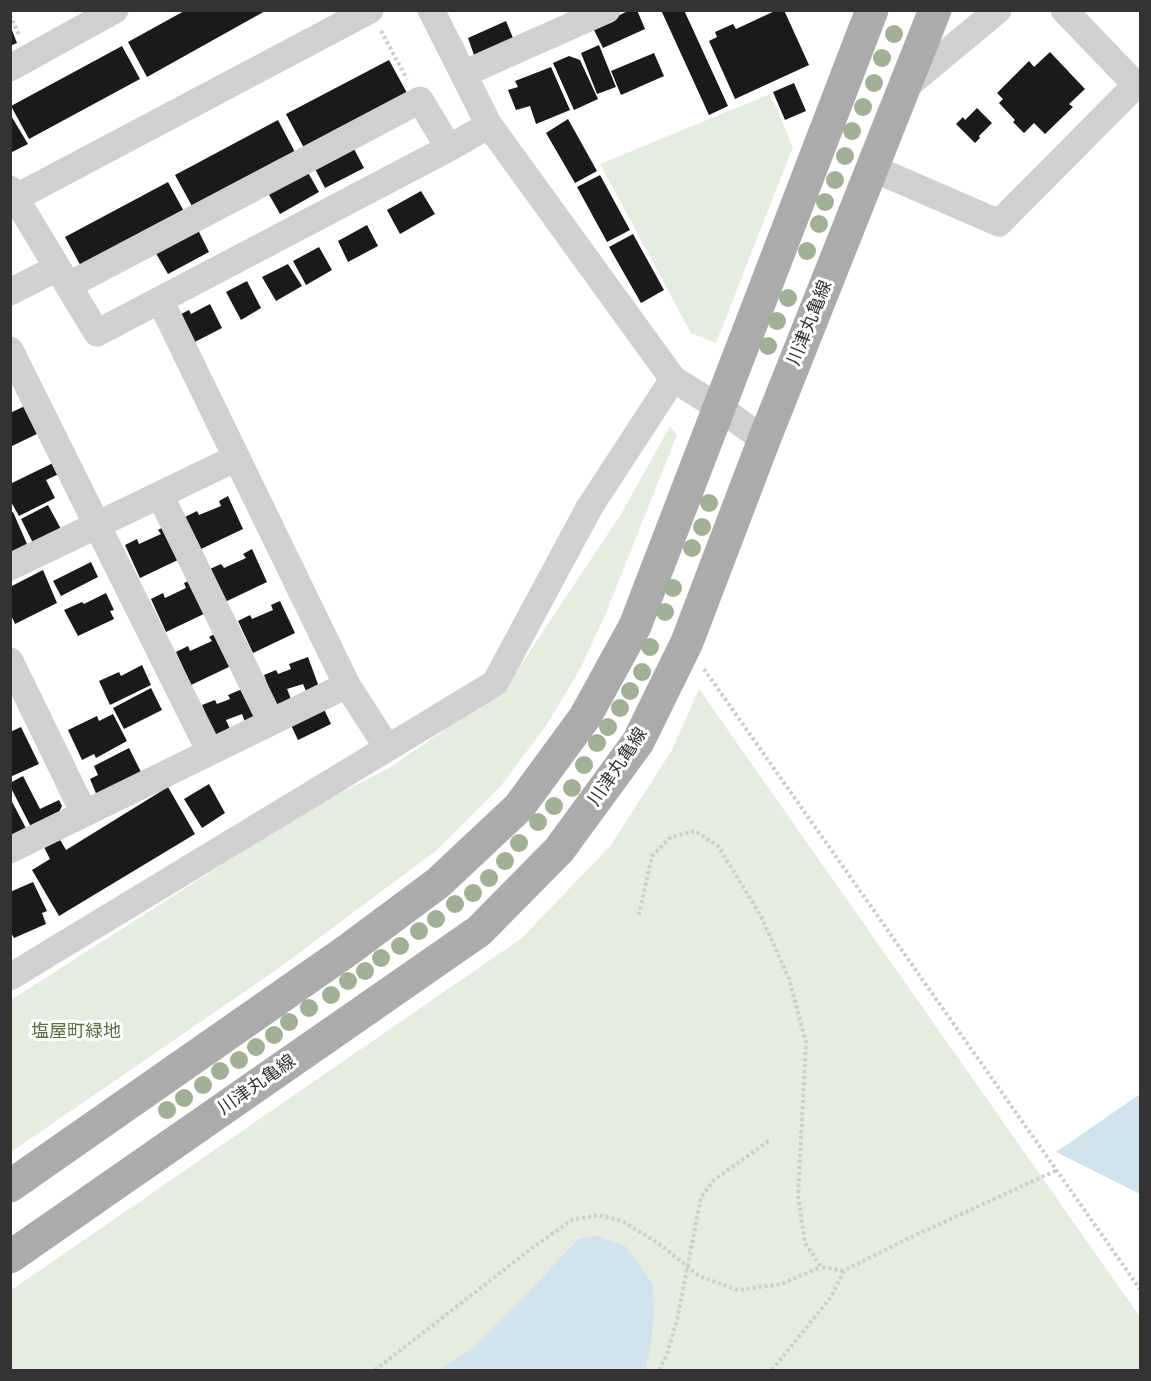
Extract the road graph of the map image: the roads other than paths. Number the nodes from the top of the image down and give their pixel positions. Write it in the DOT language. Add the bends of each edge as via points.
graph roads {
  1 [pos="115,10"];
  2 [pos="431,10"];
  3 [pos="606,10"];
  4 [pos="872,10"];
  5 [pos="935,10"];
  6 [pos="998,10"];
  7 [pos="1064,10"];
  8 [pos="370,11"];
  9 [pos="10,68"];
  10 [pos="463,74"];
  11 [pos="904,88"];
  12 [pos="489,125"];
  13 [pos="449,148"];
  14 [pos="872,168"];
  15 [pos="13,193"];
  16 [pos="63,277"];
  17 [pos="10,292"];
  18 [pos="160,300"];
  19 [pos="10,350"];
  20 [pos="673,380"];
  21 [pos="720,408"];
  22 [pos="764,440"];
  23 [pos="236,458"];
  24 [pos="160,495"];
  25 [pos="97,525"];
  26 [pos="10,567"];
  27 [pos="10,661"];
  28 [pos="347,685"];
  29 [pos="271,722"];
  30 [pos="387,747"];
  31 [pos="210,752"];
  32 [pos="84,813"];
  33 [pos="10,850"];
  34 [pos="10,977"];
  35 [pos="10,1186"];
  36 [pos="10,1257"];
  1 -- 9 [label="street"];
  2 -- 10 [label="street"];
  3 -- 10 [label="street"];
  4 -- 21 [label="main road"];
  5 -- 11 [label="main road, 川津丸亀線"];
  6 -- 11 [label="street"];
  7 -- 14 [label="street" via="1136,85 999,223"];
  8 -- 15 [label="street"];
  10 -- 12 [label="street"];
  11 -- 14 [label="main road, 川津丸亀線"];
  12 -- 13 [label="street"];
  12 -- 20 [label="street"];
  13 -- 16 [label="street" via="420,100"];
  13 -- 18 [label="street"];
  14 -- 22 [label="main road, 川津丸亀線"];
  15 -- 16 [label="street"];
  16 -- 17 [label="street"];
  16 -- 18 [label="street" via="97,333"];
  18 -- 23 [label="street"];
  19 -- 25 [label="street"];
  20 -- 21 [label="street"];
  20 -- 30 [label="street" via="589,508 495,683"];
  21 -- 22 [label="street"];
  21 -- 35 [label="main road" via="635,626 585,717 519,807 438,883 384,924"];
  22 -- 36 [label="main road, 川津丸亀線" via="687,642 639,742 560,850 479,931"];
  23 -- 24 [label="street"];
  23 -- 28 [label="street"];
  24 -- 25 [label="street"];
  24 -- 29 [label="street"];
  25 -- 26 [label="street"];
  25 -- 31 [label="street"];
  27 -- 32 [label="street"];
  28 -- 29 [label="street"];
  28 -- 30 [label="street"];
  29 -- 31 [label="street"];
  30 -- 34 [label="street"];
  31 -- 32 [label="street"];
  32 -- 33 [label="street"];
}
